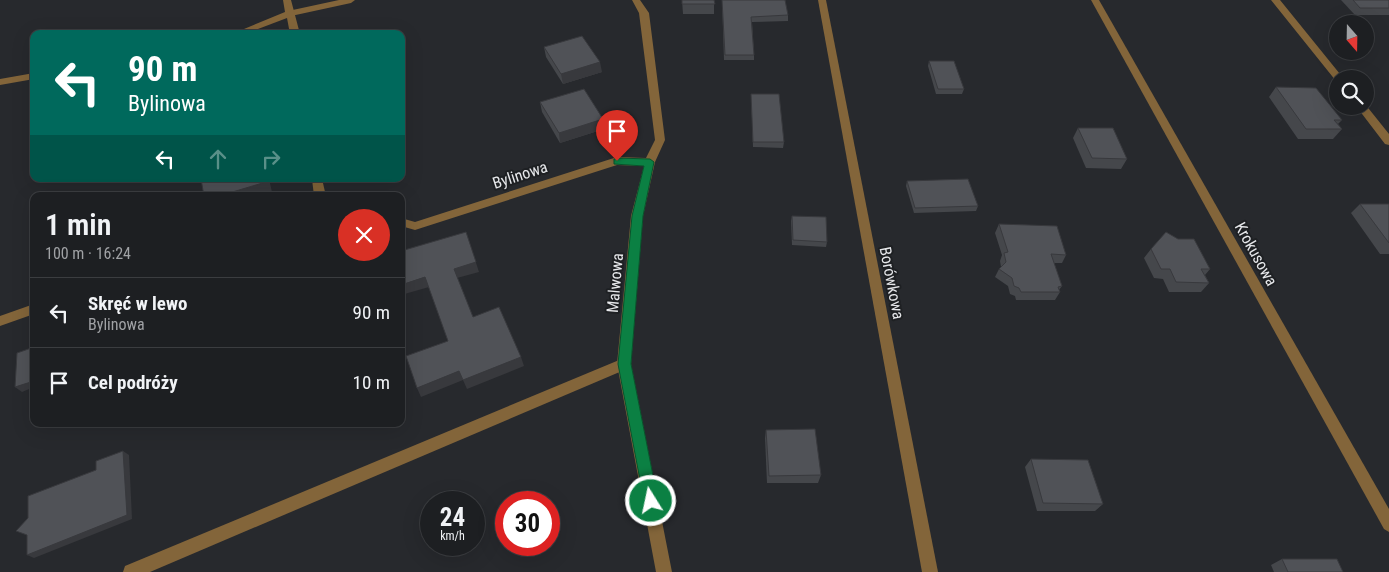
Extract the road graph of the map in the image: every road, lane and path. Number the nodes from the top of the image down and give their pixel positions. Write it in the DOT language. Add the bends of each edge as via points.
graph roads {
  1 [pos="287,0"];
  2 [pos="351,0"];
  3 [pos="636,0"];
  4 [pos="822,0"];
  5 [pos="1095,0"];
  6 [pos="1275,0"];
  7 [pos="292,13"];
  8 [pos="247,30"];
  9 [pos="294,30"];
  10 [pos="1332,70"];
  11 [pos="30,77"];
  12 [pos="0,82"];
  13 [pos="1368,115"];
  14 [pos="1389,141"];
  15 [pos="650,162"];
  16 [pos="405,223"];
  17 [pos="30,311"];
  18 [pos="0,321"];
  19 [pos="624,364"];
  20 [pos="1389,524"];
  21 [pos="131,572"];
  22 [pos="664,572"];
  23 [pos="930,572"];
  1 -- 7 [label="street"];
  2 -- 7 [label="street"];
  3 -- 15 [label="street, Malwowa" via="644,13 660,140"];
  4 -- 23 [label="street, Borówkowa"];
  5 -- 20 [label="street, Krokusowa"];
  6 -- 10 [label="street"];
  7 -- 8 [label="street"];
  7 -- 9 [label="street"];
  11 -- 12 [label="street"];
  13 -- 14 [label="street"];
  15 -- 16 [label="street, Bylinowa" via="617,161 414,226"];
  15 -- 19 [label="street, Malwowa" via="638,216"];
  17 -- 18 [label="street"];
  19 -- 21 [label="street"];
  19 -- 22 [label="street, Malwowa"];
}
